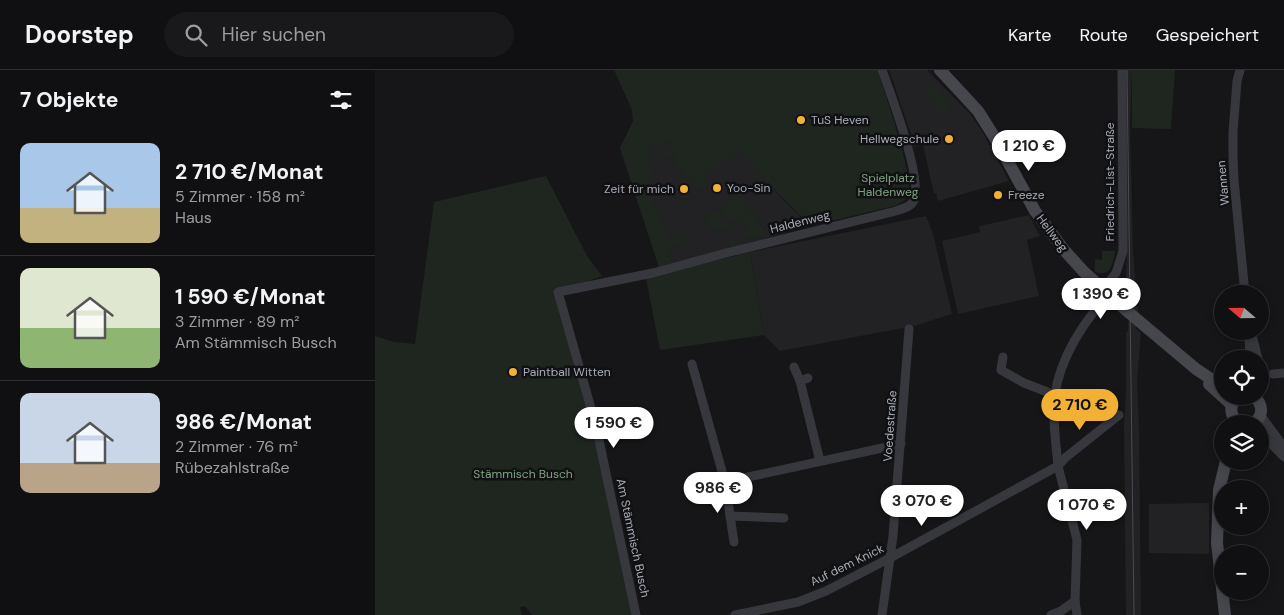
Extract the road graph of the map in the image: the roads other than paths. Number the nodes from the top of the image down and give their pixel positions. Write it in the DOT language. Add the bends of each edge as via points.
graph roads {
  1 [pos="882,70"];
  2 [pos="940,70"];
  3 [pos="1121,70"];
  4 [pos="1240,70"];
  5 [pos="1244,285"];
  6 [pos="558,292"];
  7 [pos="1106,292"];
  8 [pos="909,328"];
  9 [pos="1003,357"];
  10 [pos="692,364"];
  11 [pos="794,366"];
  12 [pos="1196,369"];
  13 [pos="1284,373"];
  14 [pos="1273,374"];
  15 [pos="1214,381"];
  16 [pos="1214,386"];
  17 [pos="1055,395"];
  18 [pos="1119,415"];
  19 [pos="1269,434"];
  20 [pos="1269,442"];
  21 [pos="901,444"];
  22 [pos="1284,447"];
  23 [pos="1284,458"];
  24 [pos="820,461"];
  25 [pos="1058,466"];
  26 [pos="725,482"];
  27 [pos="730,516"];
  28 [pos="784,518"];
  29 [pos="1217,535"];
  30 [pos="734,542"];
  31 [pos="890,558"];
  32 [pos="1075,601"];
  33 [pos="748,614"];
  34 [pos="636,615"];
  35 [pos="735,615"];
  36 [pos="882,615"];
  37 [pos="1051,615"];
  38 [pos="1077,615"];
  39 [pos="1225,615"];
  1 -- 6 [label="street, Haldenweg" via="906,137 916,190 914,201 909,206 653,273"];
  2 -- 7 [label="street, Hellweg" via="978,111 1047,228"];
  3 -- 7 [label="street, Friedrich-List-Straße" via="1123,242 1116,273"];
  4 -- 5 [label="street, Wannen" via="1233,164"];
  6 -- 34 [label="street, Am Stämmisch Busch" via="597,426"];
  7 -- 12 [label="street, Hellweg"];
  7 -- 17 [label="street" via="1078,334"];
  8 -- 21 [label="street, Voedestraße"];
  9 -- 17 [label="street" via="1001,370"];
  10 -- 26 [label="street"];
  11 -- 24 [label="street" via="804,379"];
  12 -- 15 [label="street, Hellweg"];
  12 -- 16 [label="street, Hellweg"];
  13 -- 14 [label="street"];
  17 -- 25 [label="street"];
  18 -- 25 [label="street, Auf dem Knick"];
  19 -- 22 [label="street"];
  20 -- 23 [label="street"];
  21 -- 24 [label="street"];
  21 -- 31 [label="street, Voedestraße"];
  24 -- 26 [label="street"];
  25 -- 31 [label="street, Auf dem Knick"];
  25 -- 32 [label="street" via="1077,540"];
  26 -- 27 [label="street"];
  27 -- 28 [label="street"];
  27 -- 30 [label="street"];
  29 -- 39 [label="street"];
  31 -- 33 [label="street, Auf dem Knick" via="826,591 798,602"];
  31 -- 36 [label="street, Voedestraße"];
  32 -- 37 [label="street"];
  32 -- 38 [label="street"];
  33 -- 35 [label="street, Auf dem Knick"];
}
